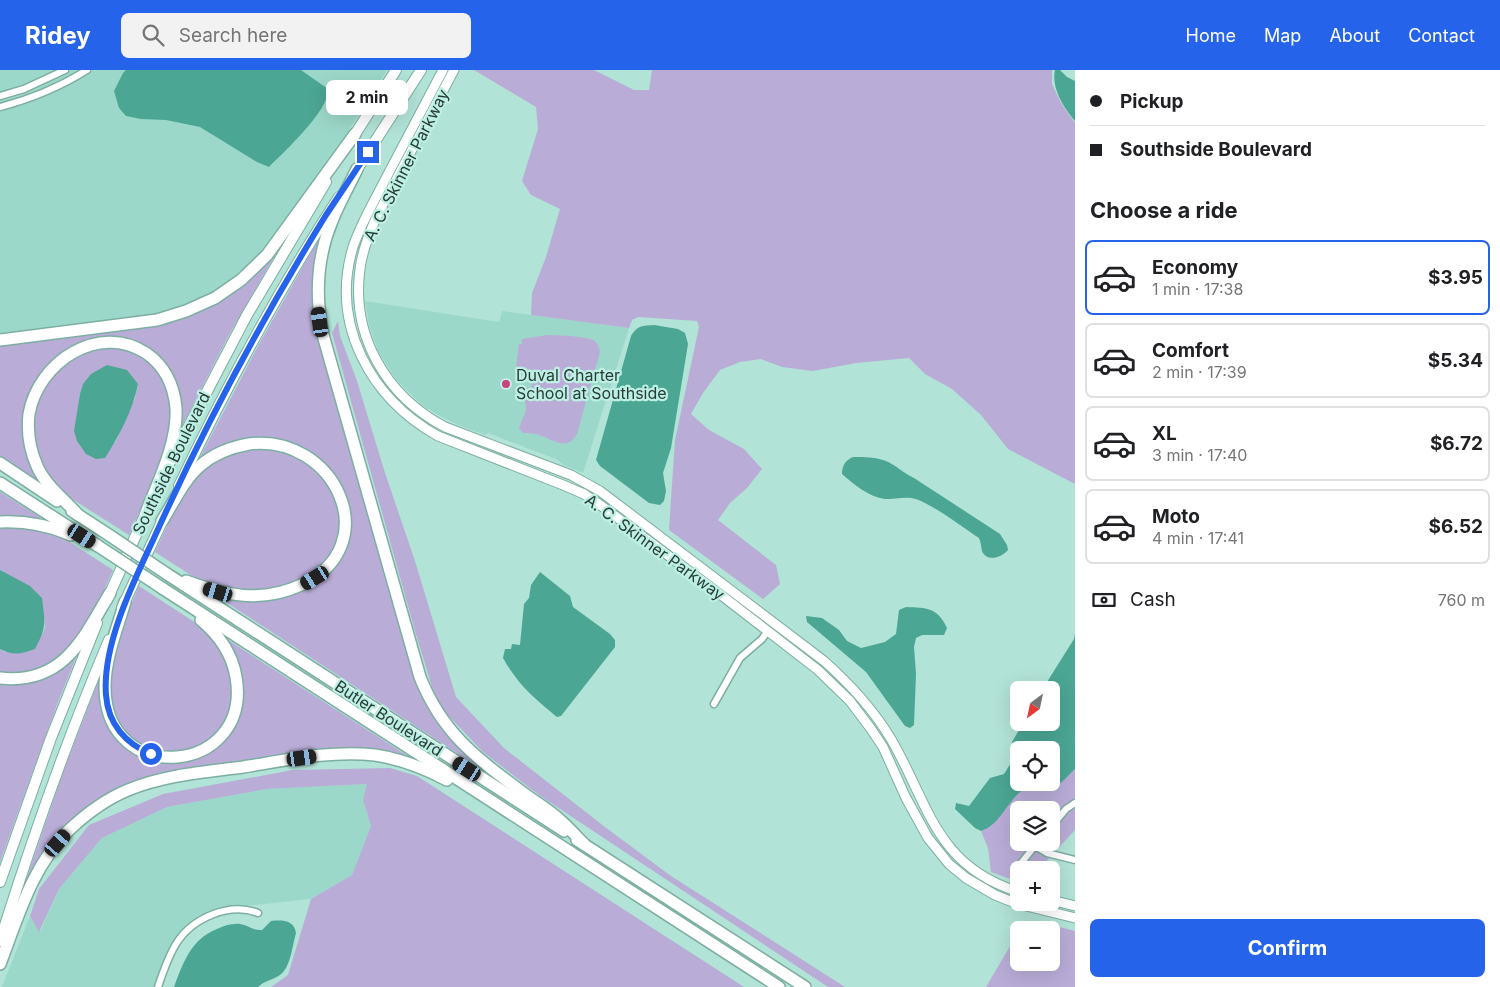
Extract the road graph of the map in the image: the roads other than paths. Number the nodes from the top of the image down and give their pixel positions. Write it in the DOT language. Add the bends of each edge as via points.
graph roads {
  1 [pos="65,70"];
  2 [pos="87,70"];
  3 [pos="396,70"];
  4 [pos="421,70"];
  5 [pos="443,70"];
  6 [pos="454,70"];
  7 [pos="0,96"];
  8 [pos="0,107"];
  9 [pos="355,134"];
  10 [pos="357,169"];
  11 [pos="349,267"];
  12 [pos="360,269"];
  13 [pos="0,340"];
  14 [pos="0,462"];
  15 [pos="0,483"];
  16 [pos="146,513"];
  17 [pos="78,515"];
  18 [pos="162,521"];
  19 [pos="0,522"];
  20 [pos="98,546"];
  21 [pos="167,574"];
  22 [pos="110,593"];
  23 [pos="183,601"];
  24 [pos="125,602"];
  25 [pos="768,631"];
  26 [pos="0,678"];
  27 [pos="714,704"];
  28 [pos="1075,803"];
  29 [pos="509,812"];
  30 [pos="1060,816"];
  31 [pos="584,844"];
  32 [pos="1031,851"];
  33 [pos="1045,851"];
  34 [pos="1075,860"];
  35 [pos="1023,861"];
  36 [pos="0,882"];
  37 [pos="1010,889"];
  38 [pos="1060,902"];
  39 [pos="1075,906"];
  40 [pos="258,913"];
  41 [pos="1075,918"];
  42 [pos="0,941"];
  43 [pos="0,964"];
  44 [pos="158,987"];
  45 [pos="779,987"];
  46 [pos="805,987"];
  1 -- 7 [label="street"];
  2 -- 8 [label="street" via="47,92"];
  3 -- 9 [label="highway, Southside Boulevard"];
  4 -- 10 [label="highway, Southside Boulevard"];
  5 -- 11 [label="main road, A. C. Skinner Parkway" via="365,218"];
  6 -- 12 [label="main road, A. C. Skinner Parkway" via="376,218"];
  9 -- 13 [label="highway" via="267,255 241,280 215,298 157,320"];
  9 -- 16 [label="highway, Southside Boulevard" via="233,342"];
  10 -- 18 [label="highway, Southside Boulevard" via="266,319 211,420"];
  10 -- 31 [label="highway" via="325,239 319,276 319,309 323,334 418,671 436,710 464,746 559,819"];
  11 -- 12 [label="main road"];
  11 -- 25 [label="main road, A. C. Skinner Parkway" via="348,309 357,347 375,381 401,411 438,436 563,484 594,500"];
  12 -- 37 [label="main road, A. C. Skinner Parkway" via="359,300 364,332 382,372 403,398 445,427 571,476 600,491 816,654 849,684 878,719 946,842 978,873"];
  14 -- 17 [label="highway, Butler Boulevard"];
  15 -- 20 [label="highway, Butler Boulevard"];
  16 -- 17 [label="highway" via="173,437 176,416 173,392 164,371 150,356 131,346 112,342 88,345 60,361 42,381 30,413 29,439 36,465 46,482"];
  16 -- 22 [label="highway, Southside Boulevard"];
  17 -- 21 [label="highway, Butler Boulevard, bridge"];
  18 -- 21 [label="highway" via="200,466 225,450 253,444 284,447 314,462 334,484 345,513 344,535 337,554 325,570 296,587 268,595 244,596 206,589"];
  18 -- 24 [label="highway, Southside Boulevard"];
  19 -- 20 [label="highway" via="37,524"];
  20 -- 23 [label="highway, Butler Boulevard, bridge"];
  21 -- 31 [label="highway, Butler Boulevard"];
  22 -- 26 [label="highway" via="86,635 64,661 36,675"];
  22 -- 36 [label="highway, Southside Boulevard" via="51,738"];
  23 -- 24 [label="highway" via="223,643 233,665 237,692 232,719 220,737 210,746 179,758 158,756 138,748 121,734 110,714 106,697 107,668"];
  23 -- 29 [label="highway, Butler Boulevard"];
  24 -- 42 [label="highway, Southside Boulevard" via="62,758"];
  25 -- 27 [label="street" via="740,658"];
  25 -- 41 [label="main road, A. C. Skinner Parkway" via="818,670 858,710 888,757 922,828 950,864 995,895"];
  28 -- 30 [label="street"];
  29 -- 43 [label="highway" via="425,769 403,761 368,755 320,755 151,782 96,808 58,843 32,883"];
  29 -- 45 [label="highway, Butler Boulevard"];
  31 -- 46 [label="highway, Butler Boulevard"];
  32 -- 35 [label="street"];
  33 -- 34 [label="street"];
  38 -- 39 [label="main road"];
  40 -- 44 [label="street" via="226,911 196,923 177,942"];
}
